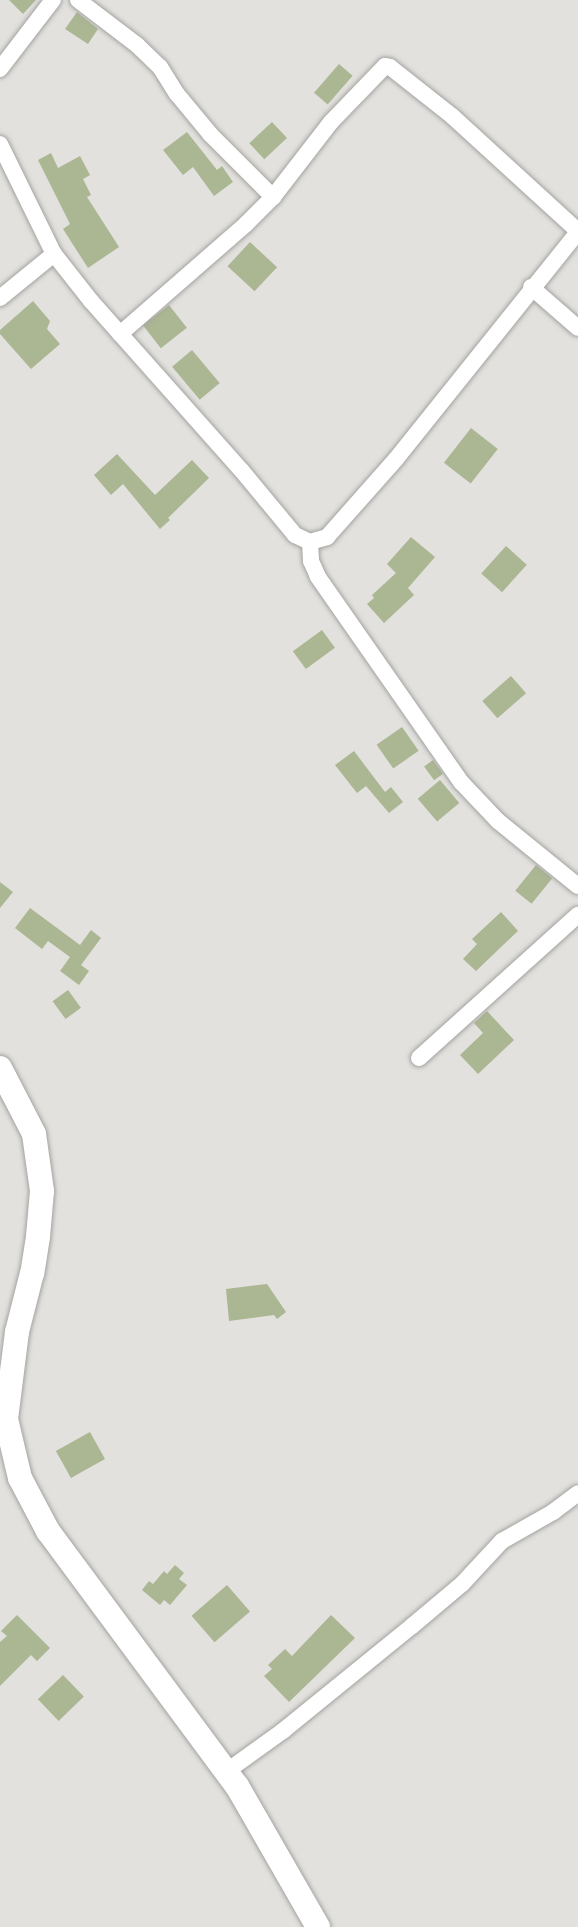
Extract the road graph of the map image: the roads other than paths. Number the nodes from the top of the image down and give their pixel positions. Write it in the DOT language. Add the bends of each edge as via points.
graph roads {
  1 [pos="53,0"];
  2 [pos="78,0"];
  3 [pos="0,69"];
  4 [pos="0,144"];
  5 [pos="273,197"];
  6 [pos="578,231"];
  7 [pos="54,254"];
  8 [pos="531,287"];
  9 [pos="0,298"];
  10 [pos="578,328"];
  11 [pos="120,334"];
  12 [pos="310,542"];
  13 [pos="578,885"];
  14 [pos="578,915"];
  15 [pos="419,1058"];
  16 [pos="0,1068"];
  17 [pos="578,1492"];
  18 [pos="227,1771"];
  19 [pos="318,1927"];
  1 -- 3 [label="street"];
  2 -- 5 [label="street" via="160,67 211,135"];
  4 -- 7 [label="street"];
  5 -- 6 [label="street" via="331,122 385,66 452,116"];
  5 -- 11 [label="street"];
  6 -- 8 [label="street"];
  7 -- 9 [label="street"];
  7 -- 11 [label="street"];
  8 -- 10 [label="street"];
  8 -- 12 [label="street" via="481,355 374,485 327,537"];
  11 -- 12 [label="street" via="295,536"];
  12 -- 13 [label="street" via="318,578 462,782 498,821"];
  14 -- 15 [label="street"];
  16 -- 18 [label="street" via="34,1134 42,1191 38,1237 17,1332 6,1419 20,1478 53,1538"];
  17 -- 18 [label="street" via="553,1512 501,1541 462,1584 412,1626"];
  18 -- 19 [label="street"];
}
